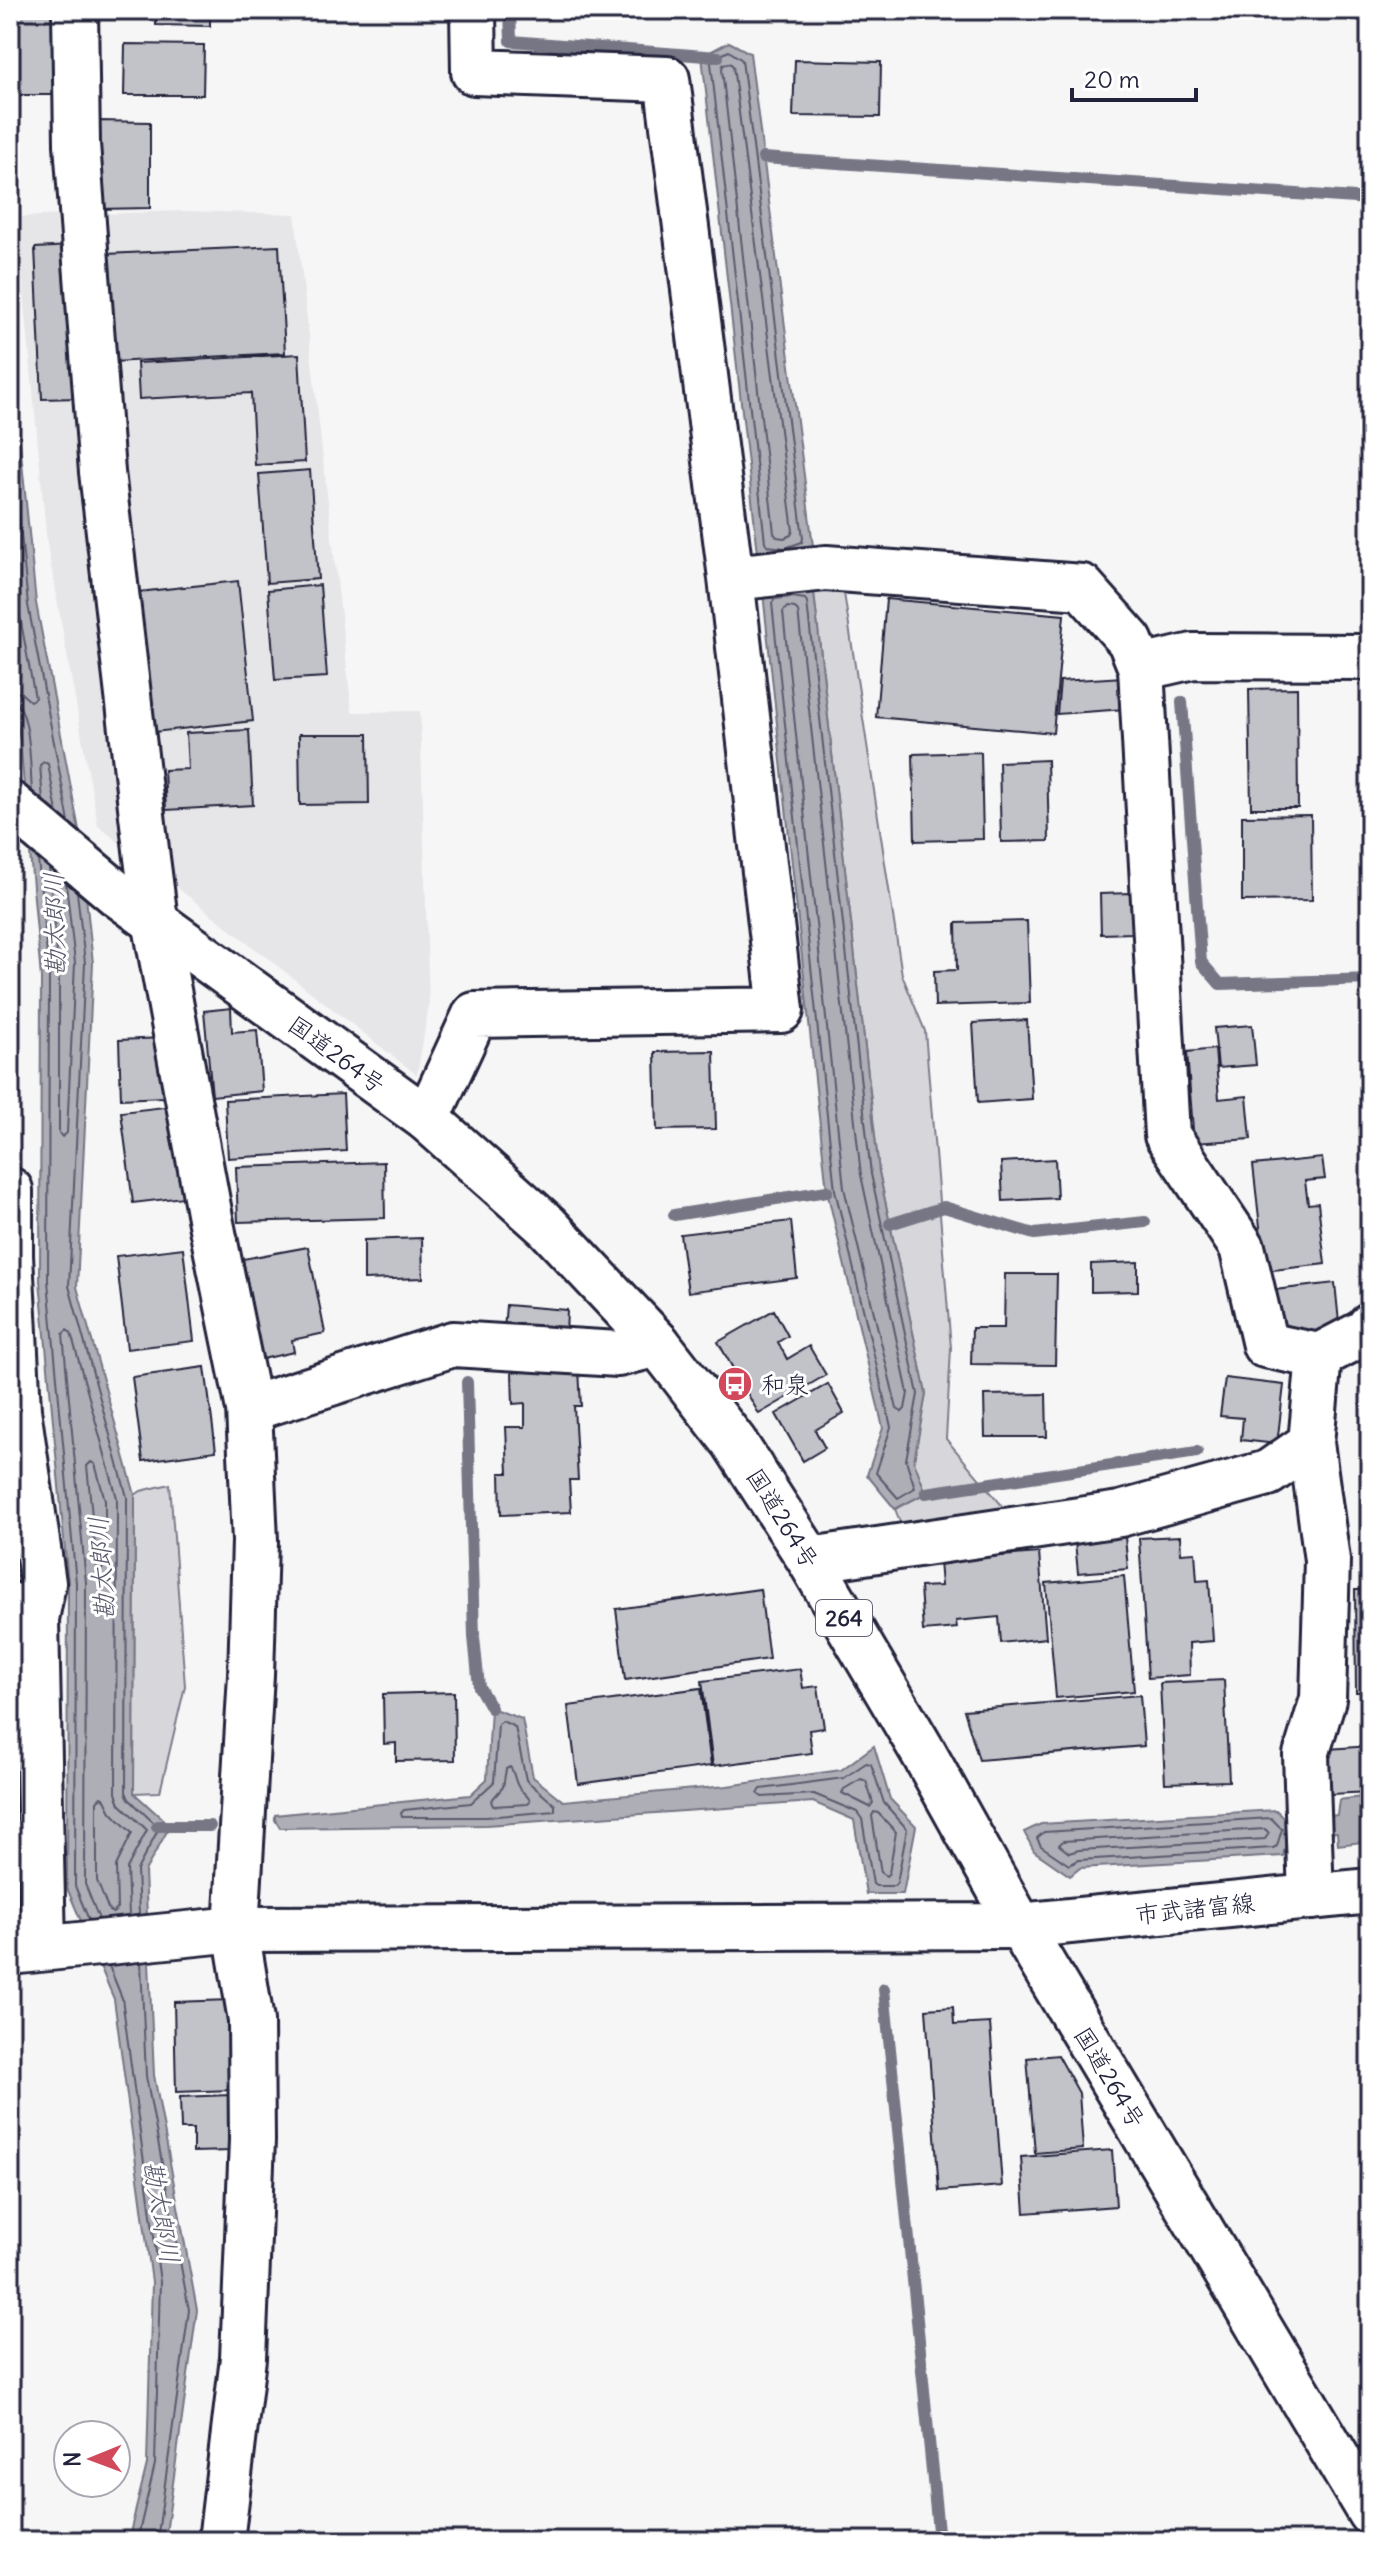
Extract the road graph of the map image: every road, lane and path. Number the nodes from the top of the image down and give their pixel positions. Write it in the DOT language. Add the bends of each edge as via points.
graph roads {
  1 [pos="75,10"];
  2 [pos="473,10"];
  3 [pos="731,578"];
  4 [pos="1370,657"];
  5 [pos="1141,668"];
  6 [pos="10,804"];
  7 [pos="155,920"];
  8 [pos="427,1119"];
  9 [pos="10,1190"];
  10 [pos="1370,1326"];
  11 [pos="658,1344"];
  12 [pos="1319,1356"];
  13 [pos="249,1409"];
  14 [pos="1311,1443"];
  15 [pos="810,1560"];
  16 [pos="23,1612"];
  17 [pos="1370,1891"];
  18 [pos="1311,1897"];
  19 [pos="1020,1926"];
  20 [pos="236,1929"];
  21 [pos="41,1948"];
  22 [pos="1370,2513"];
  23 [pos="221,2541"];
  1 -- 7 [label="main road" via="77,144 102,472"];
  2 -- 3 [label="main road" via="474,72 667,79"];
  3 -- 5 [label="main road" via="826,568 1082,587 1130,641"];
  3 -- 8 [label="main road" via="781,1010 475,1015"];
  4 -- 5 [label="main road" via="1193,656"];
  5 -- 12 [label="main road" via="1167,1135 1242,1247 1265,1345"];
  6 -- 7 [label="main road, 国道264号 / 264"];
  7 -- 8 [label="main road, 国道264号 / 264"];
  7 -- 13 [label="main road"];
  8 -- 11 [label="main road, 国道264号 / 264" via="547,1226"];
  9 -- 16 [label="main road" via="18,1410 43,1583"];
  10 -- 12 [label="main road"];
  11 -- 13 [label="main road" via="618,1354 453,1344"];
  11 -- 15 [label="main road, 国道264号 / 264" via="734,1442"];
  12 -- 14 [label="main road"];
  13 -- 20 [label="main road" via="255,1541"];
  14 -- 15 [label="main road" via="1268,1473 1120,1514"];
  14 -- 18 [label="main road" via="1327,1560 1323,1699 1306,1755"];
  15 -- 19 [label="main road, 国道264号 / 264"];
  16 -- 21 [label="main road"];
  17 -- 18 [label="main road, 市武諸富線"];
  18 -- 19 [label="main road, 市武諸富線"];
  19 -- 20 [label="main road, 市武諸富線"];
  19 -- 22 [label="main road, 国道264号 / 264"];
  20 -- 21 [label="main road, 市武諸富線"];
  20 -- 23 [label="main road" via="251,2021 252,2140 243,2358"];
}
